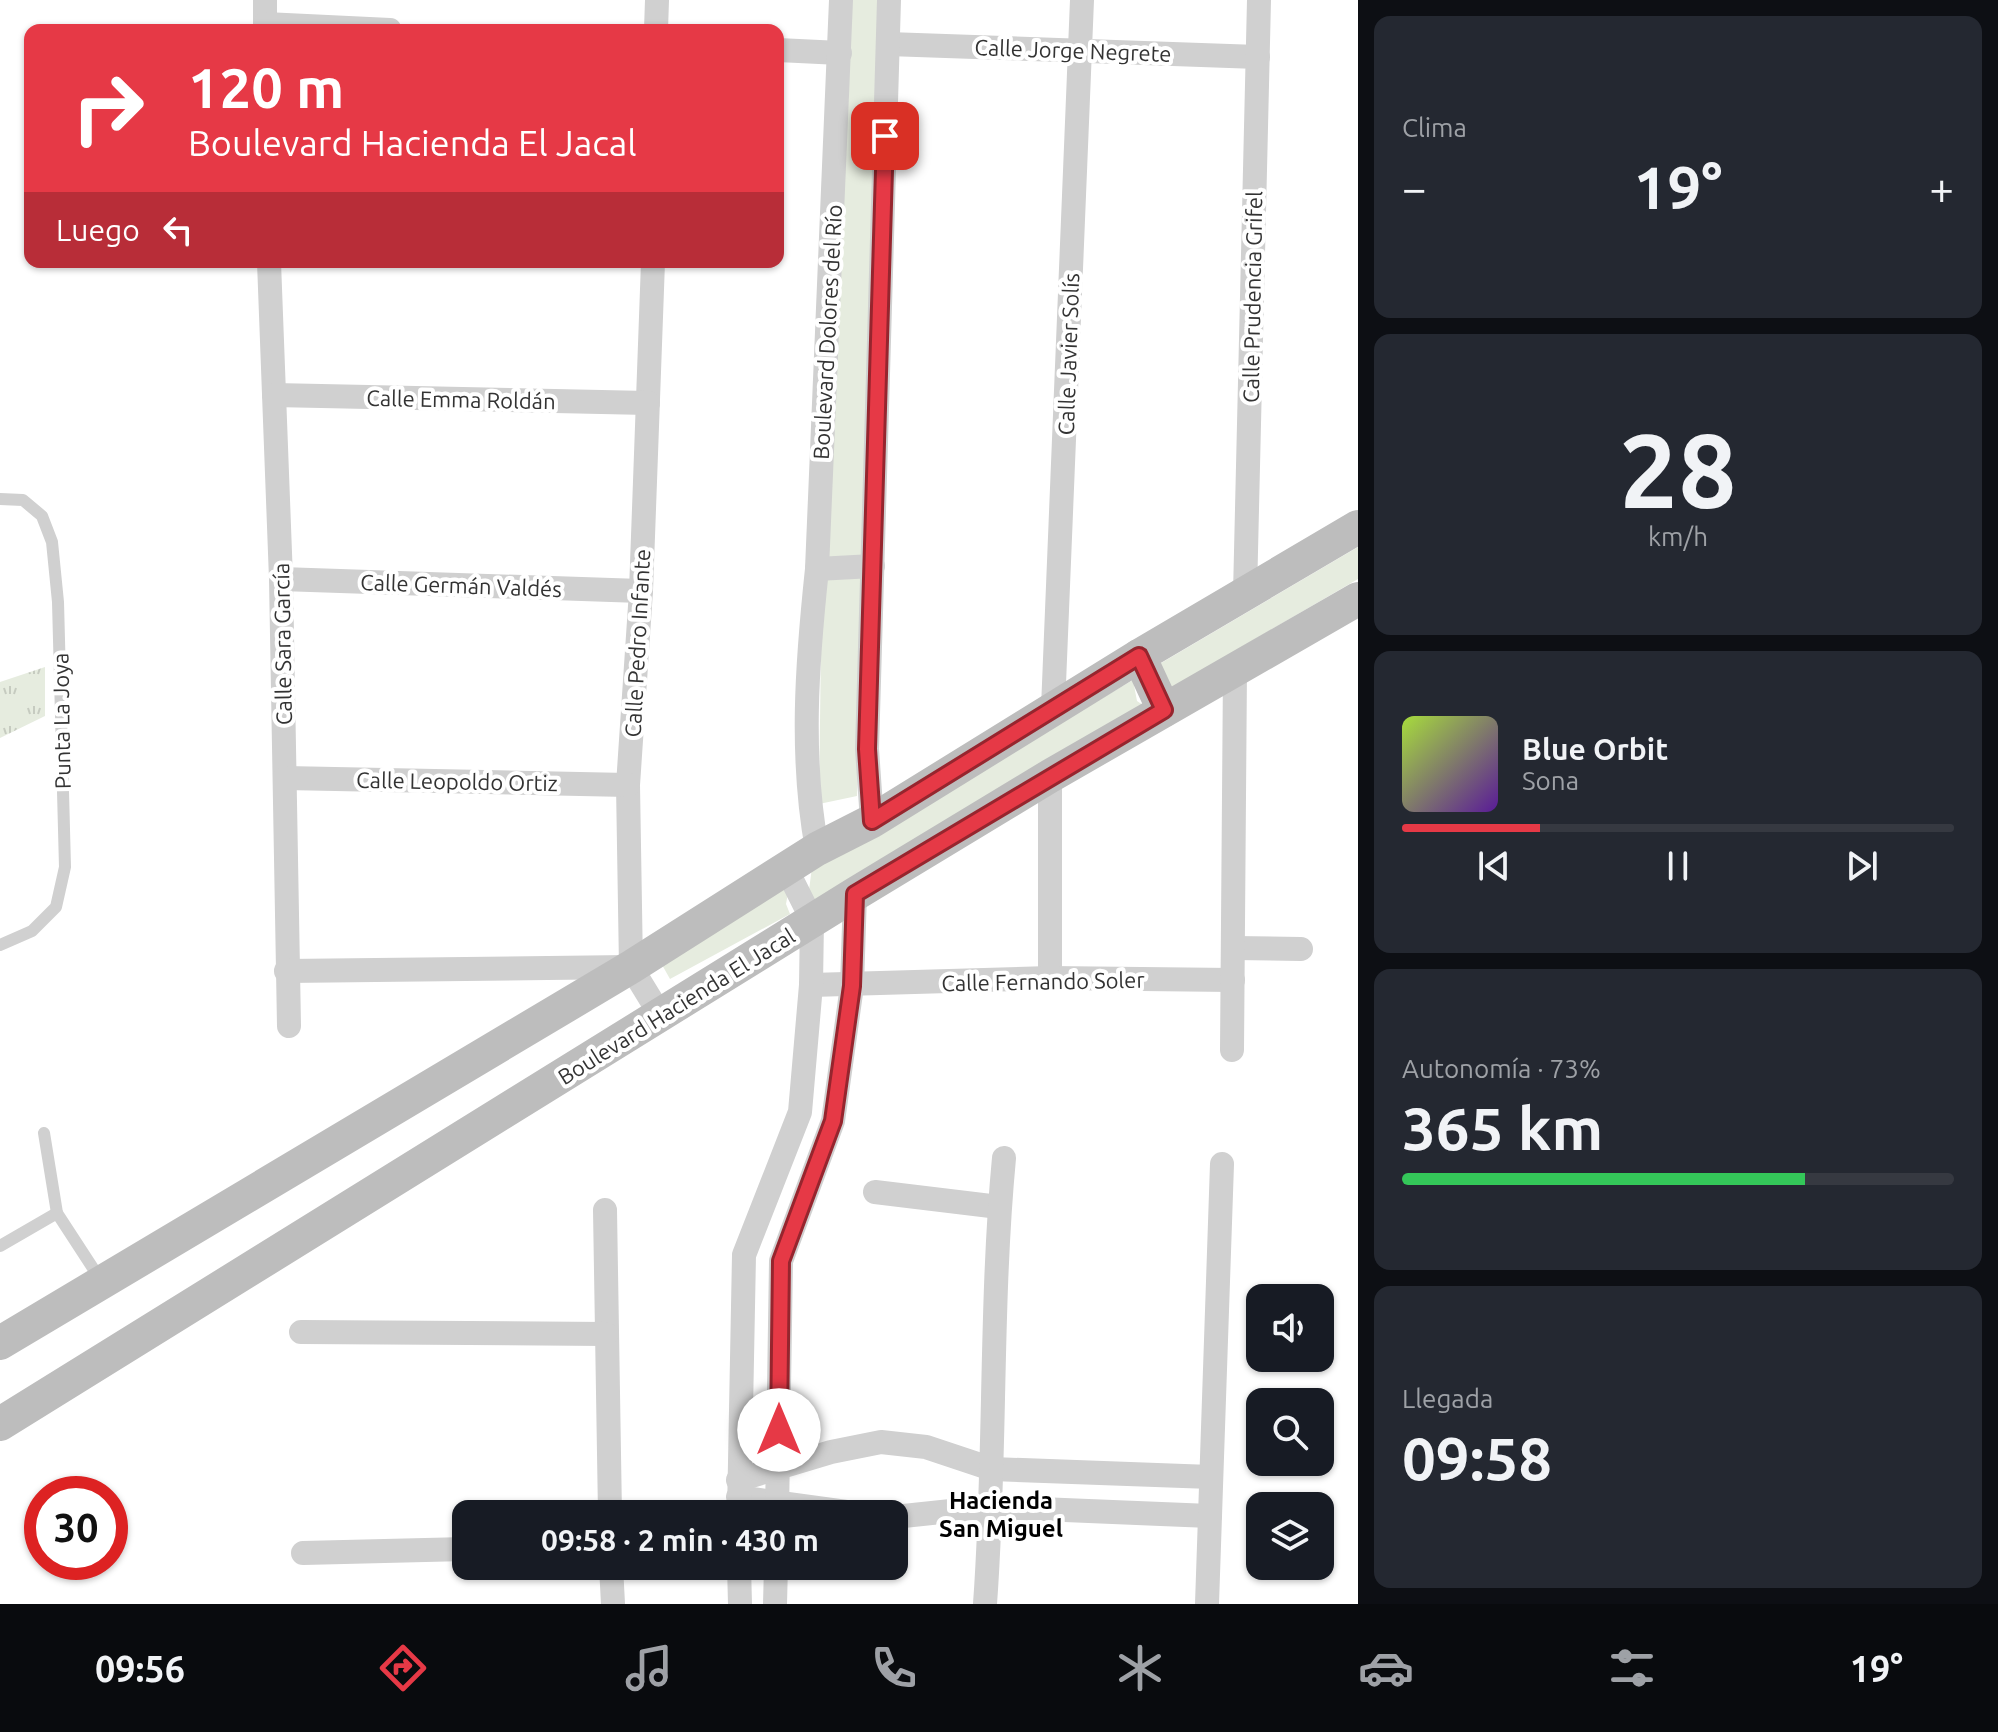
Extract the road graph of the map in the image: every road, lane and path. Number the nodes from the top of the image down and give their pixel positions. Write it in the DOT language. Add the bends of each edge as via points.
graph roads {
  1 [pos="657,0"];
  2 [pos="841,0"];
  3 [pos="889,0"];
  4 [pos="1082,0"];
  5 [pos="1259,0"];
  6 [pos="265,18"];
  7 [pos="328,24"];
  8 [pos="656,24"];
  9 [pos="888,44"];
  10 [pos="784,50"];
  11 [pos="1080,50"];
  12 [pos="840,53"];
  13 [pos="1258,57"];
  14 [pos="269,268"];
  15 [pos="653,268"];
  16 [pos="274,395"];
  17 [pos="648,403"];
  18 [pos="0,499"];
  19 [pos="1358,527"];
  20 [pos="873,566"];
  21 [pos="817,569"];
  22 [pos="281,579"];
  23 [pos="641,591"];
  24 [pos="1245,594"];
  25 [pos="1358,599"];
  26 [pos="1139,656"];
  27 [pos="1235,669"];
  28 [pos="1053,708"];
  29 [pos="1164,710"];
  30 [pos="1050,776"];
  31 [pos="285,778"];
  32 [pos="628,785"];
  33 [pos="872,821"];
  34 [pos="817,849"];
  35 [pos="787,870"];
  36 [pos="855,894"];
  37 [pos="812,920"];
  38 [pos="0,945"];
  39 [pos="1234,948"];
  40 [pos="1301,949"];
  41 [pos="631,967"];
  42 [pos="286,971"];
  43 [pos="1050,978"];
  44 [pos="1233,980"];
  45 [pos="811,985"];
  46 [pos="852,986"];
  47 [pos="661,1016"];
  48 [pos="289,1026"];
  49 [pos="1232,1050"];
  50 [pos="44,1133"];
  51 [pos="1004,1158"];
  52 [pos="1222,1164"];
  53 [pos="875,1192"];
  54 [pos="999,1207"];
  55 [pos="605,1210"];
  56 [pos="57,1213"];
  57 [pos="0,1246"];
  58 [pos="101,1282"];
  59 [pos="301,1332"];
  60 [pos="606,1334"];
  61 [pos="0,1343"];
  62 [pos="0,1424"];
  63 [pos="778,1468"];
  64 [pos="992,1469"];
  65 [pos="1211,1477"];
  66 [pos="738,1497"];
  67 [pos="610,1500"];
  68 [pos="777,1500"];
  69 [pos="989,1507"];
  70 [pos="1210,1516"];
  71 [pos="908,1518"];
  72 [pos="452,1549"];
  73 [pos="303,1553"];
  74 [pos="612,1580"];
  75 [pos="739,1580"];
  76 [pos="776,1580"];
  77 [pos="613,1604"];
  78 [pos="740,1604"];
  79 [pos="775,1604"];
  80 [pos="985,1604"];
  81 [pos="1207,1604"];
  1 -- 8 [label="street"];
  2 -- 12 [label="street, Boulevard Dolores del Río"];
  3 -- 9 [label="street"];
  4 -- 11 [label="street, Calle Javier Solís"];
  5 -- 13 [label="street, Calle Prudencia Grifel"];
  6 -- 7 [label="street"];
  9 -- 11 [label="street, Calle Jorge Negrete"];
  9 -- 20 [label="street"];
  10 -- 12 [label="street"];
  11 -- 13 [label="street, Calle Jorge Negrete"];
  11 -- 28 [label="street, Calle Javier Solís"];
  12 -- 21 [label="street, Boulevard Dolores del Río"];
  13 -- 24 [label="street, Calle Prudencia Grifel"];
  14 -- 16 [label="street, Calle Sara García"];
  15 -- 17 [label="street, Calle Pedro Infante"];
  16 -- 17 [label="street, Calle Emma Roldán"];
  16 -- 22 [label="street, Calle Sara García"];
  17 -- 23 [label="street, Calle Pedro Infante"];
  18 -- 38 [label="lane, Punta La Joya" via="23,500 33,508 52,542 65,867 56,907 32,931"];
  19 -- 24 [label="main road"];
  20 -- 21 [label="street"];
  20 -- 33 [label="street" via="867,749"];
  21 -- 34 [label="street, Boulevard Dolores del Río" via="806,710 809,806"];
  22 -- 23 [label="street, Calle Germán Valdés"];
  22 -- 31 [label="street, Calle Sara García"];
  23 -- 32 [label="street, Calle Pedro Infante"];
  24 -- 26 [label="main road"];
  25 -- 27 [label="main road, Boulevard Hacienda El Jacal"];
  26 -- 28 [label="main road"];
  26 -- 29 [label="main road"];
  27 -- 29 [label="main road, Boulevard Hacienda El Jacal"];
  27 -- 39 [label="street"];
  28 -- 33 [label="main road"];
  29 -- 30 [label="main road, Boulevard Hacienda El Jacal"];
  30 -- 36 [label="main road, Boulevard Hacienda El Jacal"];
  30 -- 43 [label="street"];
  31 -- 32 [label="street, Calle Leopoldo Ortiz"];
  31 -- 42 [label="street, Calle Sara García"];
  32 -- 41 [label="street, Calle Pedro Infante"];
  33 -- 34 [label="main road"];
  34 -- 35 [label="main road"];
  35 -- 37 [label="street"];
  35 -- 41 [label="main road"];
  36 -- 37 [label="main road, Boulevard Hacienda El Jacal"];
  36 -- 46 [label="street"];
  37 -- 45 [label="street"];
  37 -- 47 [label="main road, Boulevard Hacienda El Jacal"];
  39 -- 40 [label="street"];
  39 -- 44 [label="street"];
  41 -- 42 [label="street"];
  41 -- 47 [label="street"];
  41 -- 58 [label="main road"];
  42 -- 48 [label="street, Calle Sara García"];
  43 -- 44 [label="street, Calle Fernando Soler"];
  43 -- 46 [label="street, Calle Fernando Soler"];
  44 -- 49 [label="street"];
  45 -- 46 [label="street, Calle Fernando Soler"];
  45 -- 66 [label="street" via="800,1112 744,1255"];
  46 -- 63 [label="street" via="833,1121 781,1261"];
  47 -- 62 [label="main road, Boulevard Hacienda El Jacal"];
  50 -- 56 [label="lane"];
  51 -- 54 [label="street"];
  52 -- 65 [label="street"];
  53 -- 54 [label="street"];
  54 -- 64 [label="street"];
  55 -- 60 [label="street"];
  56 -- 57 [label="lane"];
  56 -- 58 [label="lane"];
  58 -- 61 [label="main road"];
  59 -- 60 [label="street"];
  60 -- 67 [label="street"];
  63 -- 64 [label="street" via="881,1442 926,1447"];
  63 -- 66 [label="street"];
  63 -- 68 [label="street"];
  64 -- 65 [label="street"];
  64 -- 69 [label="street"];
  65 -- 70 [label="street"];
  69 -- 70 [label="street"];
  69 -- 71 [label="street"];
  69 -- 80 [label="street"];
  70 -- 81 [label="street"];
  72 -- 73 [label="street"];
  74 -- 77 [label="street"];
  75 -- 78 [label="street"];
  76 -- 79 [label="street"];
}
